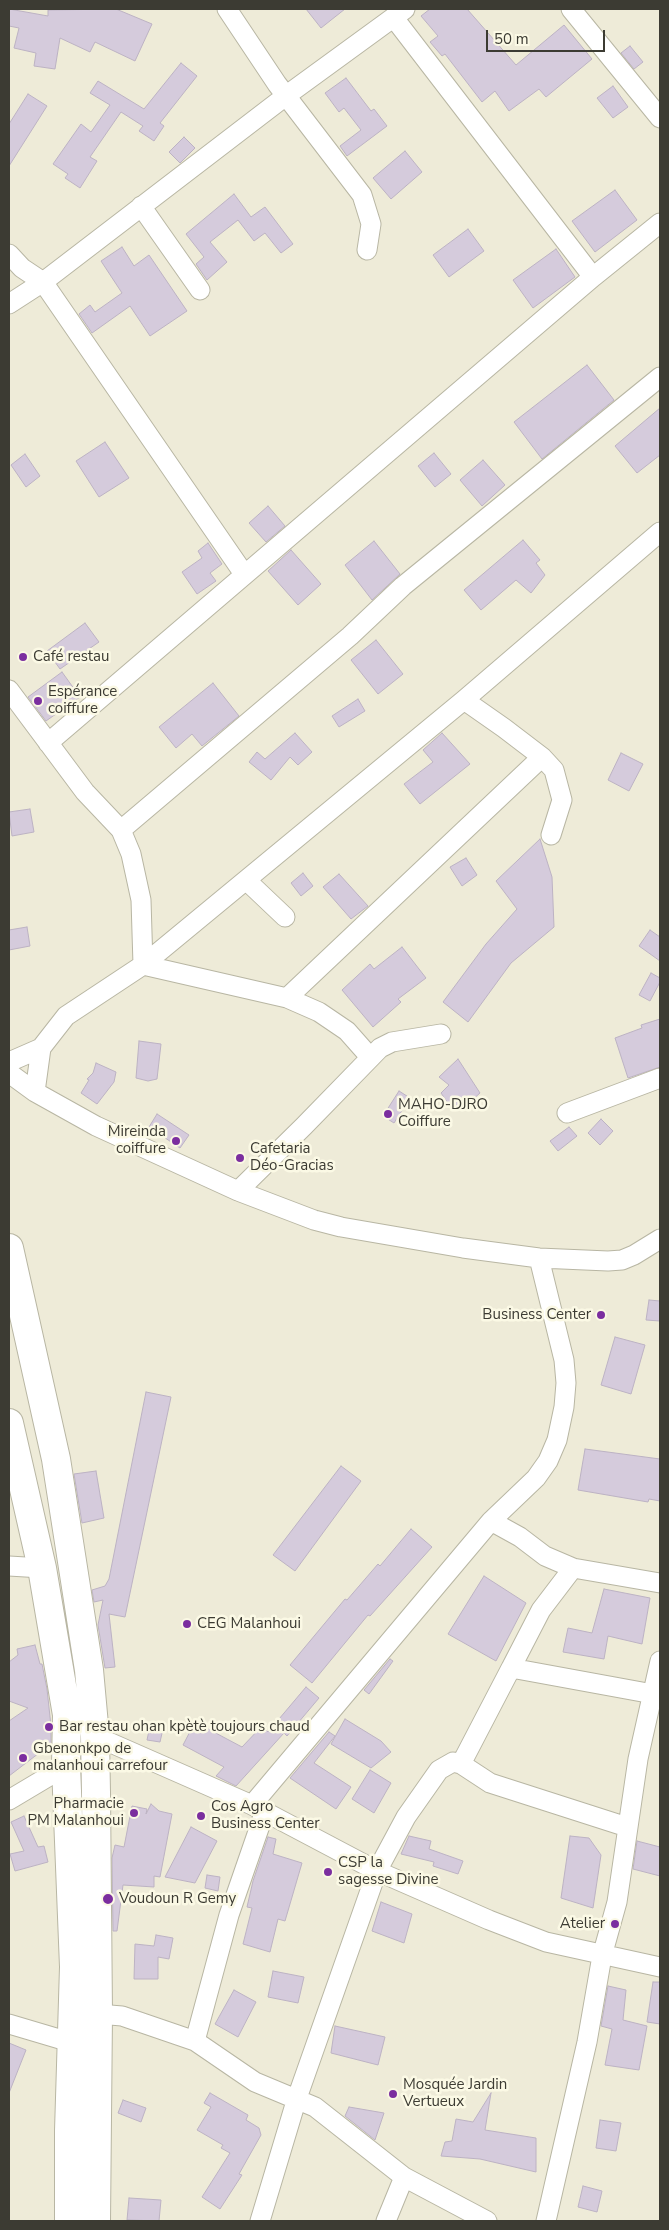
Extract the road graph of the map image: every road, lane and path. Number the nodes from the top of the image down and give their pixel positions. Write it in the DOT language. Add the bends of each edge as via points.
graph roads {
  1 [pos="227,9"];
  2 [pos="579,12"];
  3 [pos="400,13"];
  4 [pos="287,95"];
  5 [pos="660,118"];
  6 [pos="141,206"];
  7 [pos="660,223"];
  8 [pos="367,250"];
  9 [pos="9,254"];
  10 [pos="593,277"];
  11 [pos="43,282"];
  12 [pos="200,290"];
  13 [pos="9,304"];
  14 [pos="660,377"];
  15 [pos="660,532"];
  16 [pos="244,574"];
  17 [pos="9,690"];
  18 [pos="464,700"];
  19 [pos="48,743"];
  20 [pos="542,757"];
  21 [pos="121,830"];
  22 [pos="551,835"];
  23 [pos="246,880"];
  24 [pos="285,917"];
  25 [pos="143,965"];
  26 [pos="287,998"];
  27 [pos="441,1034"];
  28 [pos="41,1048"];
  29 [pos="370,1057"];
  30 [pos="9,1062"];
  31 [pos="9,1073"];
  32 [pos="660,1078"];
  33 [pos="36,1092"];
  34 [pos="567,1114"];
  35 [pos="238,1191"];
  36 [pos="660,1239"];
  37 [pos="9,1248"];
  38 [pos="539,1258"];
  39 [pos="9,1423"];
  40 [pos="491,1521"];
  41 [pos="9,1566"];
  42 [pos="42,1568"];
  43 [pos="573,1568"];
  44 [pos="660,1583"];
  45 [pos="660,1661"];
  46 [pos="511,1668"];
  47 [pos="655,1700"];
  48 [pos="95,1736"];
  49 [pos="461,1764"];
  50 [pos="66,1766"];
  51 [pos="9,1800"];
  52 [pos="258,1810"];
  53 [pos="627,1826"];
  54 [pos="377,1871"];
  55 [pos="602,1956"];
  56 [pos="660,1967"];
  57 [pos="98,2014"];
  58 [pos="9,2024"];
  59 [pos="195,2041"];
  60 [pos="73,2043"];
  61 [pos="297,2098"];
  62 [pos="404,2177"];
  63 [pos="69,2221"];
  64 [pos="96,2221"];
  65 [pos="260,2221"];
  66 [pos="386,2221"];
  67 [pos="487,2221"];
  68 [pos="546,2221"];
  1 -- 4 [label="street"];
  2 -- 5 [label="street"];
  3 -- 4 [label="street"];
  3 -- 10 [label="street"];
  4 -- 6 [label="street"];
  4 -- 8 [label="street" via="362,195 371,224"];
  6 -- 11 [label="street"];
  6 -- 12 [label="street"];
  7 -- 10 [label="street"];
  9 -- 11 [label="street" via="22,268"];
  10 -- 16 [label="street"];
  11 -- 13 [label="street"];
  11 -- 16 [label="street"];
  14 -- 21 [label="street" via="403,586 350,636"];
  15 -- 18 [label="street"];
  16 -- 19 [label="street"];
  17 -- 19 [label="street"];
  18 -- 20 [label="street"];
  18 -- 23 [label="street"];
  19 -- 21 [label="street" via="85,792"];
  20 -- 22 [label="street" via="554,770 562,800"];
  20 -- 26 [label="street"];
  21 -- 25 [label="street" via="131,854 141,900"];
  23 -- 24 [label="street"];
  23 -- 25 [label="street"];
  25 -- 26 [label="street"];
  25 -- 28 [label="street" via="66,1016"];
  26 -- 29 [label="street" via="320,1012 347,1031"];
  27 -- 29 [label="street" via="392,1042"];
  28 -- 30 [label="street"];
  28 -- 33 [label="street"];
  29 -- 35 [label="street"];
  31 -- 33 [label="street"];
  32 -- 34 [label="street"];
  33 -- 35 [label="street" via="96,1126"];
  35 -- 38 [label="street" via="341,1227"];
  36 -- 38 [label="street" via="622,1260"];
  37 -- 48 [label="main road" via="56,1459 89,1670"];
  38 -- 40 [label="street" via="564,1360 564,1407 557,1440 548,1461 536,1478"];
  39 -- 42 [label="main road"];
  40 -- 43 [label="street" via="545,1556"];
  40 -- 52 [label="street"];
  41 -- 42 [label="street"];
  42 -- 50 [label="main road" via="63,1686"];
  43 -- 44 [label="street"];
  43 -- 46 [label="street" via="541,1610"];
  45 -- 47 [label="street"];
  46 -- 47 [label="street"];
  46 -- 49 [label="street"];
  47 -- 53 [label="street" via="638,1759"];
  48 -- 52 [label="street"];
  48 -- 57 [label="main road"];
  49 -- 53 [label="street" via="490,1783"];
  49 -- 54 [label="street" via="453,1762 439,1770 406,1817"];
  50 -- 51 [label="street"];
  50 -- 60 [label="main road" via="74,1967"];
  52 -- 54 [label="street"];
  52 -- 59 [label="street"];
  53 -- 55 [label="street" via="617,1902"];
  54 -- 55 [label="street" via="546,1942"];
  54 -- 61 [label="street"];
  55 -- 56 [label="street"];
  55 -- 68 [label="street"];
  57 -- 59 [label="street" via="122,2016"];
  57 -- 64 [label="main road"];
  58 -- 60 [label="street"];
  59 -- 61 [label="street" via="255,2082"];
  60 -- 63 [label="main road"];
  61 -- 62 [label="street" via="314,2107"];
  61 -- 65 [label="street"];
  62 -- 66 [label="street"];
  62 -- 67 [label="street"];
}
